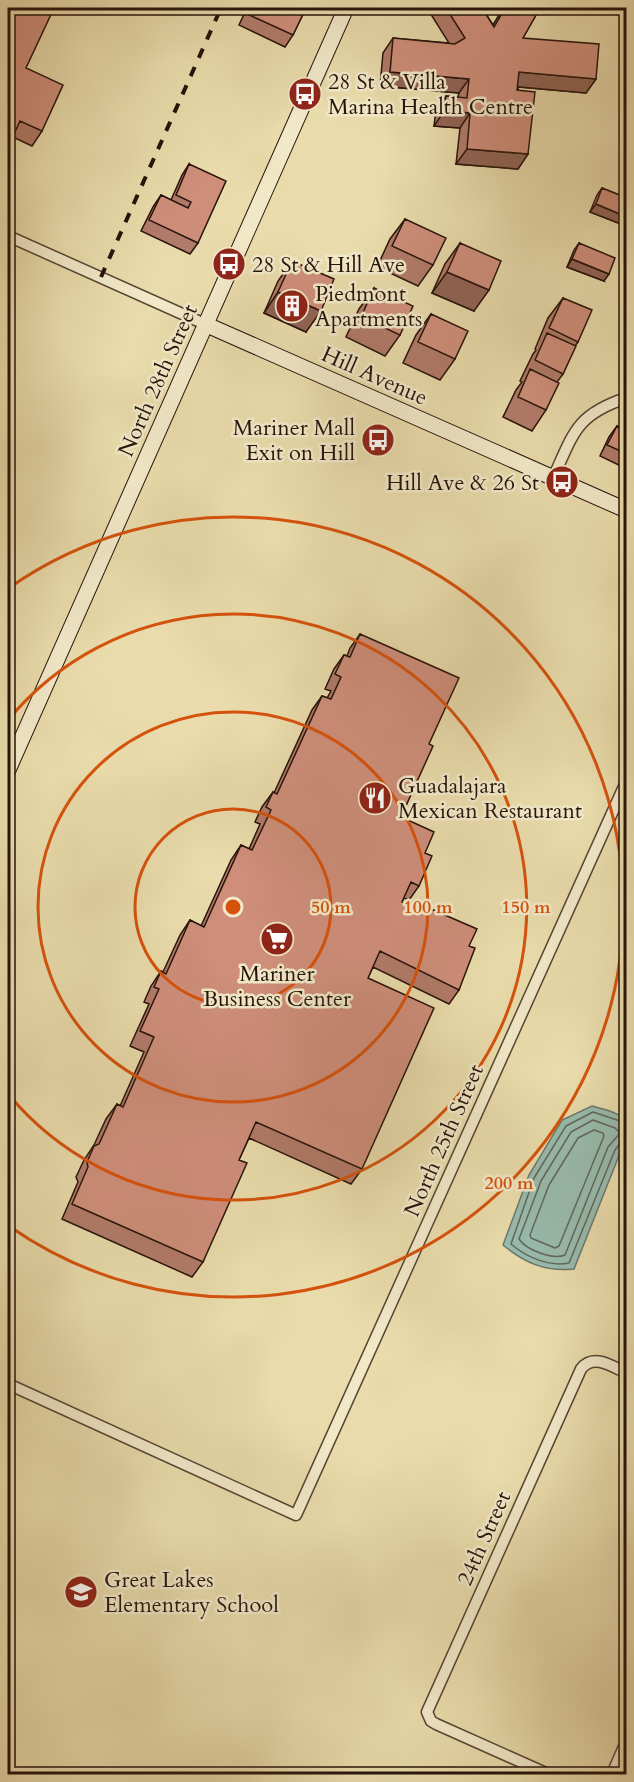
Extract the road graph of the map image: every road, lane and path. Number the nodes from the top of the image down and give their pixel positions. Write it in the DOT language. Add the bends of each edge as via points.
graph roads {
  1 [pos="346,8"];
  2 [pos="8,236"];
  3 [pos="207,325"];
  4 [pos="627,398"];
  5 [pos="553,478"];
  6 [pos="627,510"];
  7 [pos="8,770"];
  8 [pos="627,782"];
  9 [pos="627,1373"];
  10 [pos="8,1383"];
  11 [pos="627,1742"];
  12 [pos="548,1774"];
  13 [pos="612,1774"];
  1 -- 3 [label="main road, North 28th Street"];
  2 -- 3 [label="street, Hill Avenue"];
  3 -- 5 [label="main road, Hill Avenue"];
  3 -- 7 [label="main road, North 28th Street"];
  4 -- 5 [label="street" via="589,414"];
  5 -- 6 [label="main road, Hill Avenue"];
  8 -- 10 [label="street, North 25th Street" via="296,1515"];
  9 -- 12 [label="street, 24th Street" via="603,1362 587,1362 574,1380 427,1712 431,1721"];
  11 -- 13 [label="street"];
}
